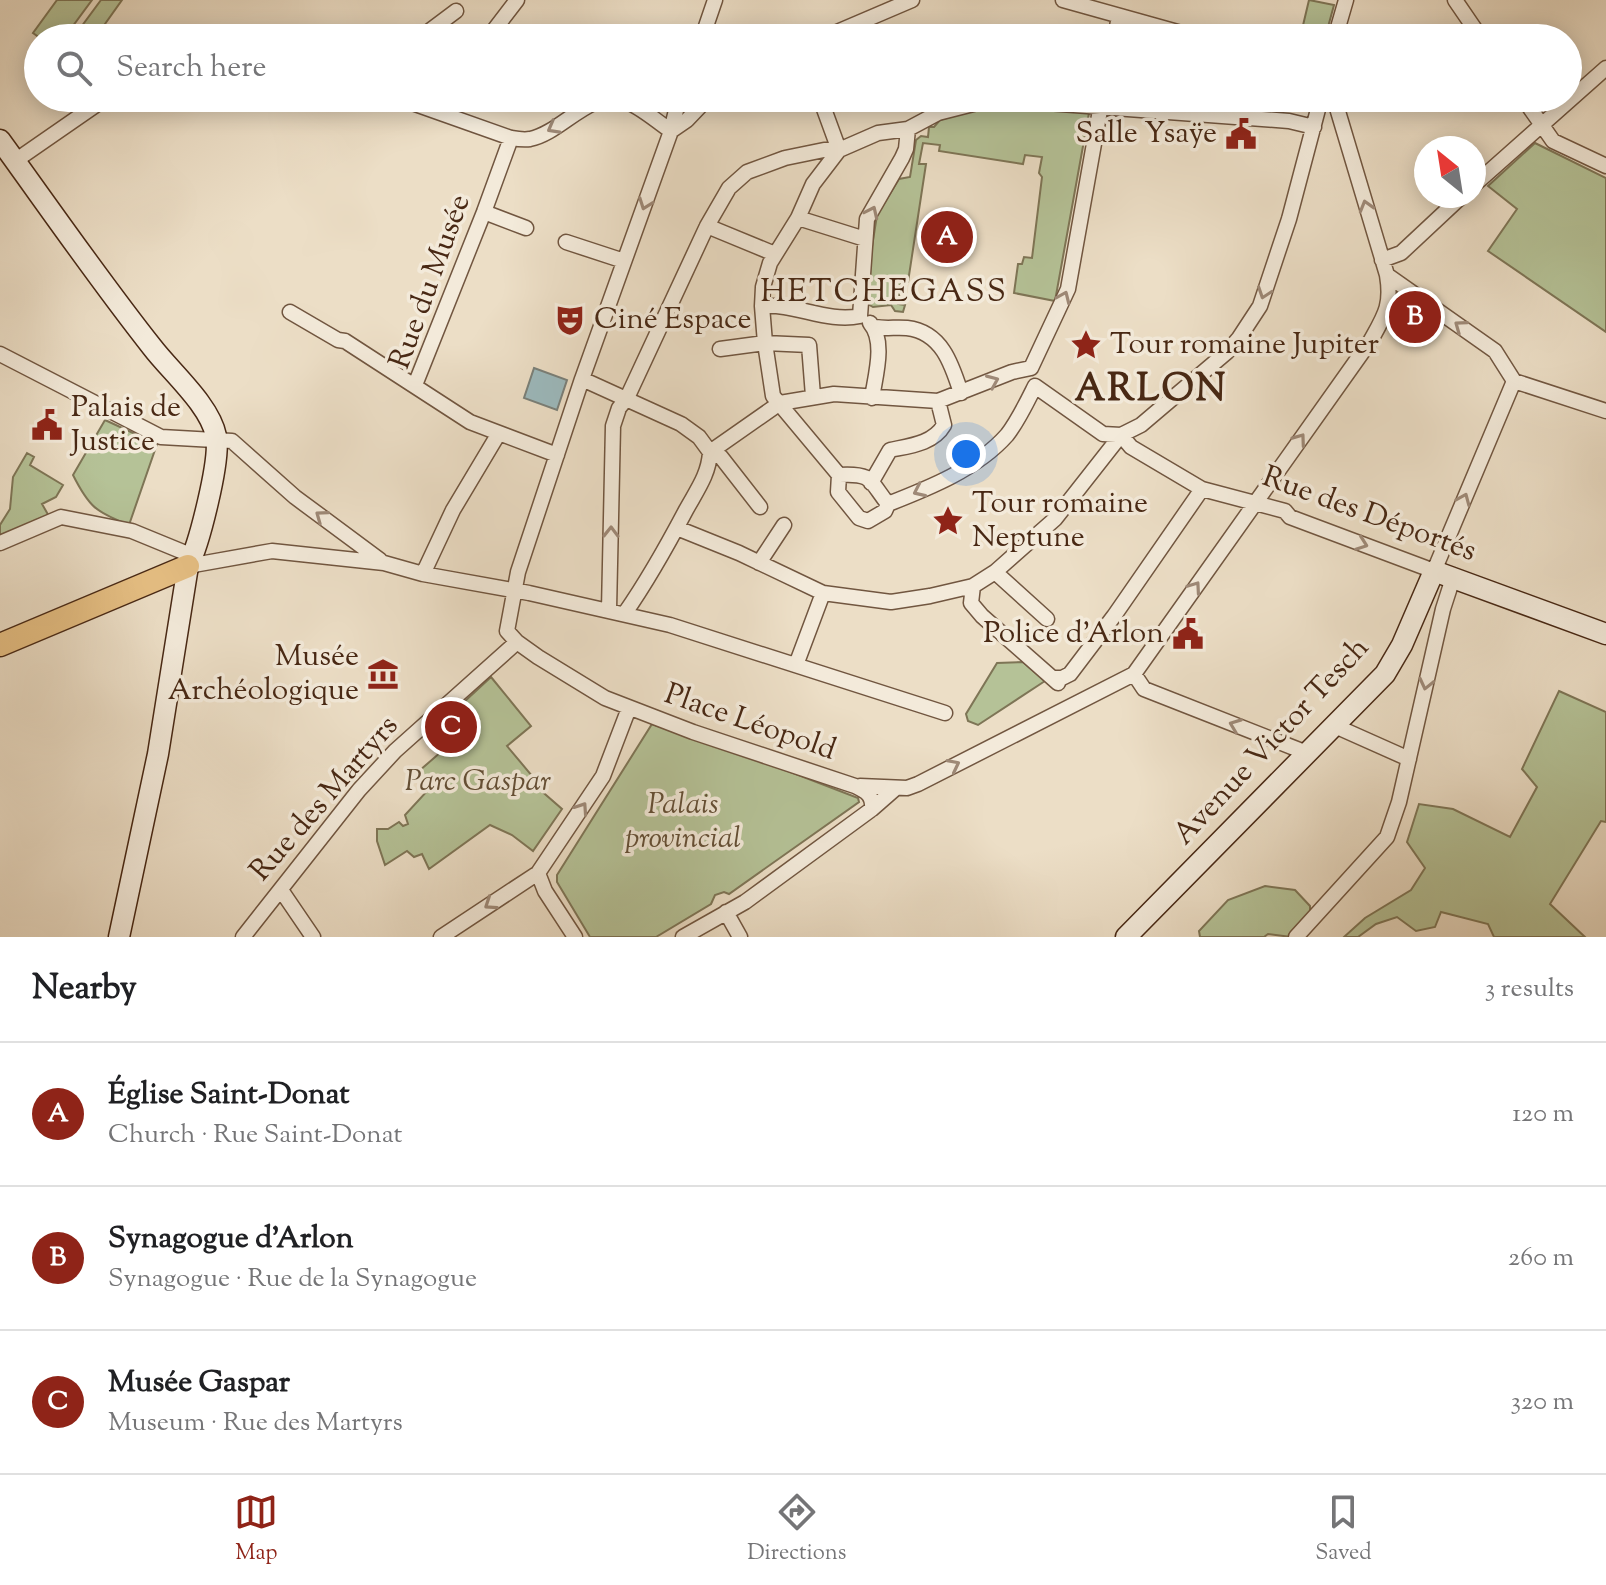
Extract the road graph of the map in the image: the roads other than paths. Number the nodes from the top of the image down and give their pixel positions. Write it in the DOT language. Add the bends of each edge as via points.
graph roads {
  1 [pos="517,0"];
  2 [pos="715,0"];
  3 [pos="912,0"];
  4 [pos="1063,0"];
  5 [pos="1346,0"];
  6 [pos="1455,0"];
  7 [pos="456,11"];
  8 [pos="1119,16"];
  9 [pos="439,24"];
  10 [pos="499,24"];
  11 [pos="707,24"];
  12 [pos="856,24"];
  13 [pos="1118,24"];
  14 [pos="1148,24"];
  15 [pos="1339,24"];
  16 [pos="1471,24"];
  17 [pos="1606,68"];
  18 [pos="1582,89"];
  19 [pos="86,112"];
  20 [pos="580,112"];
  21 [pos="642,112"];
  22 [pos="676,112"];
  23 [pos="695,112"];
  24 [pos="825,112"];
  25 [pos="942,112"];
  26 [pos="1099,112"];
  27 [pos="1200,112"];
  28 [pos="1318,112"];
  29 [pos="1338,112"];
  30 [pos="1533,112"];
  31 [pos="1555,112"];
  32 [pos="437,113"];
  33 [pos="1541,124"];
  34 [pos="1314,127"];
  35 [pos="908,129"];
  36 [pos="671,131"];
  37 [pos="511,138"];
  38 [pos="0,140"];
  39 [pos="839,150"];
  40 [pos="15,161"];
  41 [pos="1606,166"];
  42 [pos="1486,174"];
  43 [pos="1449,208"];
  44 [pos="484,212"];
  45 [pos="798,218"];
  46 [pos="707,226"];
  47 [pos="526,228"];
  48 [pos="865,239"];
  49 [pos="566,242"];
  50 [pos="775,254"];
  51 [pos="1382,260"];
  52 [pos="624,261"];
  53 [pos="1387,275"];
  54 [pos="762,306"];
  55 [pos="290,312"];
  56 [pos="860,316"];
  57 [pos="875,327"];
  58 [pos="765,343"];
  59 [pos="720,349"];
  60 [pos="3,362"];
  61 [pos="1031,368"];
  62 [pos="582,379"];
  63 [pos="1514,381"];
  64 [pos="415,385"];
  65 [pos="1035,386"];
  66 [pos="961,393"];
  67 [pos="813,396"];
  68 [pos="627,398"];
  69 [pos="872,398"];
  70 [pos="938,401"];
  71 [pos="780,403"];
  72 [pos="1606,411"];
  73 [pos="499,433"];
  74 [pos="1121,435"];
  75 [pos="217,438"];
  76 [pos="710,452"];
  77 [pos="557,455"];
  78 [pos="839,475"];
  79 [pos="871,483"];
  80 [pos="1202,489"];
  81 [pos="1255,503"];
  82 [pos="888,504"];
  83 [pos="760,507"];
  84 [pos="1290,517"];
  85 [pos="1241,523"];
  86 [pos="784,525"];
  87 [pos="677,528"];
  88 [pos="0,543"];
  89 [pos="190,561"];
  90 [pos="384,563"];
  91 [pos="759,563"];
  92 [pos="995,572"];
  93 [pos="423,574"];
  94 [pos="1444,574"];
  95 [pos="973,586"];
  96 [pos="513,590"];
  97 [pos="823,593"];
  98 [pos="1422,601"];
  99 [pos="1443,609"];
  100 [pos="609,610"];
  101 [pos="625,613"];
  102 [pos="1047,619"];
  103 [pos="1606,634"];
  104 [pos="517,642"];
  105 [pos="0,645"];
  106 [pos="796,665"];
  107 [pos="1134,674"];
  108 [pos="629,708"];
  109 [pos="945,713"];
  110 [pos="1335,726"];
  111 [pos="1307,753"];
  112 [pos="1409,759"];
  113 [pos="855,786"];
  114 [pos="896,788"];
  115 [pos="872,809"];
  116 [pos="538,873"];
  117 [pos="281,890"];
  118 [pos="726,912"];
  119 [pos="119,937"];
  120 [pos="243,937"];
  121 [pos="313,937"];
  122 [pos="443,937"];
  123 [pos="575,937"];
  124 [pos="683,937"];
  125 [pos="740,937"];
  126 [pos="1126,937"];
  127 [pos="1296,937"];
  1 -- 10 [label="street"];
  2 -- 11 [label="street"];
  3 -- 12 [label="street"];
  4 -- 8 [label="street"];
  5 -- 15 [label="street"];
  6 -- 16 [label="street"];
  7 -- 9 [label="street"];
  8 -- 13 [label="street"];
  8 -- 14 [label="street"];
  17 -- 18 [label="street"];
  19 -- 40 [label="street"];
  20 -- 37 [label="street, one-way" via="545,134"];
  36 -- 21 [label="street, one-way"];
  22 -- 36 [label="street"];
  23 -- 36 [label="street"];
  24 -- 39 [label="street"];
  25 -- 35 [label="street"];
  61 -- 26 [label="street, one-way" via="1068,289"];
  27 -- 34 [label="street"];
  28 -- 34 [label="street"];
  51 -- 29 [label="street, one-way"];
  30 -- 33 [label="street"];
  31 -- 33 [label="street"];
  32 -- 37 [label="street"];
  33 -- 41 [label="street" via="1553,141"];
  33 -- 42 [label="street"];
  34 -- 74 [label="street, one-way" via="1255,316 1227,352 1141,425"];
  35 -- 39 [label="street" via="878,133"];
  48 -- 35 [label="street, one-way" via="867,219 902,158"];
  36 -- 52 [label="street, one-way"];
  37 -- 44 [label="street, Rue du Musée"];
  38 -- 40 [label="main road"];
  39 -- 45 [label="street" via="813,184"];
  39 -- 46 [label="street" via="785,158 747,172 729,188"];
  40 -- 75 [label="main road" via="196,400"];
  43 -- 51 [label="street" via="1401,253"];
  44 -- 47 [label="street"];
  44 -- 64 [label="street, Rue du Musée"];
  45 -- 48 [label="street"];
  45 -- 50 [label="street"];
  46 -- 50 [label="street"];
  46 -- 68 [label="street"];
  48 -- 56 [label="street"];
  49 -- 52 [label="street"];
  50 -- 54 [label="street"];
  51 -- 53 [label="street"];
  52 -- 62 [label="street"];
  63 -- 53 [label="street, one-way" via="1495,351"];
  81 -- 53 [label="street, one-way" via="1387,313"];
  54 -- 56 [label="street" via="779,304 840,318"];
  54 -- 58 [label="street"];
  55 -- 64 [label="street"];
  56 -- 57 [label="street"];
  57 -- 66 [label="street" via="911,328 945,349"];
  57 -- 69 [label="street"];
  58 -- 59 [label="street"];
  58 -- 67 [label="street" via="809,345"];
  58 -- 71 [label="street" via="773,396"];
  60 -- 75 [label="street" via="161,437"];
  61 -- 65 [label="street"];
  66 -- 61 [label="street, one-way"];
  62 -- 68 [label="street"];
  62 -- 77 [label="street"];
  63 -- 72 [label="street"];
  94 -- 63 [label="street, one-way"];
  64 -- 73 [label="street, Rue du Musée" via="470,422"];
  65 -- 74 [label="street, Rue des Déportés" via="1103,434"];
  65 -- 82 [label="street, one-way" via="1009,432 991,451"];
  66 -- 70 [label="street"];
  67 -- 69 [label="street"];
  67 -- 71 [label="street"];
  68 -- 76 [label="street" via="681,424"];
  100 -- 68 [label="street, one-way" via="613,426"];
  69 -- 70 [label="street"];
  70 -- 79 [label="street" via="944,425 940,432 916,445 890,450"];
  71 -- 76 [label="street"];
  71 -- 78 [label="street"];
  73 -- 77 [label="street, Rue du Musée"];
  73 -- 93 [label="street"];
  74 -- 80 [label="street, Rue des Déportés" via="1131,447"];
  74 -- 92 [label="street" via="1055,519"];
  75 -- 89 [label="main road"];
  90 -- 75 [label="street, one-way" via="295,497 239,446"];
  76 -- 83 [label="street" via="721,457"];
  76 -- 87 [label="street" via="704,479"];
  77 -- 96 [label="street"];
  78 -- 79 [label="street" via="861,474"];
  78 -- 82 [label="street" via="838,492 859,518 868,521"];
  79 -- 82 [label="street"];
  80 -- 81 [label="street, Rue des Déportés"];
  80 -- 95 [label="street" via="1114,616 1070,674 1057,681 971,603"];
  81 -- 84 [label="street, Rue des Déportés"];
  81 -- 85 [label="street"];
  84 -- 85 [label="street" via="1265,511"];
  84 -- 94 [label="street, Rue des Déportés, one-way"];
  107 -- 85 [label="street, one-way"];
  86 -- 91 [label="street"];
  87 -- 91 [label="street"];
  87 -- 101 [label="street"];
  88 -- 89 [label="street" via="61,517 132,531"];
  89 -- 90 [label="street" via="272,551"];
  89 -- 105 [label="main road"];
  89 -- 119 [label="main road" via="158,754"];
  90 -- 93 [label="street"];
  91 -- 97 [label="street"];
  92 -- 95 [label="street"];
  92 -- 102 [label="street"];
  93 -- 96 [label="street"];
  94 -- 98 [label="main road, Avenue Victor Tesch"];
  94 -- 99 [label="street"];
  94 -- 103 [label="main road, Rue des Déportés"];
  95 -- 97 [label="street" via="891,602"];
  96 -- 100 [label="street"];
  96 -- 104 [label="street" via="507,631"];
  97 -- 106 [label="street"];
  98 -- 99 [label="street" via="1434,599"];
  98 -- 110 [label="main road, Avenue Victor Tesch" via="1385,674"];
  99 -- 112 [label="street, one-way"];
  100 -- 101 [label="street"];
  101 -- 106 [label="street"];
  104 -- 108 [label="street, Place Léopold" via="579,685"];
  104 -- 117 [label="street, Rue des Martyrs" via="395,751"];
  106 -- 109 [label="street"];
  111 -- 107 [label="street, one-way" via="1144,689"];
  114 -- 107 [label="street, one-way" via="918,784"];
  108 -- 113 [label="street, Place Léopold"];
  116 -- 108 [label="street, one-way" via="603,776"];
  110 -- 111 [label="main road, Avenue Victor Tesch"];
  110 -- 112 [label="street"];
  111 -- 126 [label="main road, Avenue Victor Tesch"];
  112 -- 127 [label="street" via="1387,837"];
  113 -- 114 [label="street, Place Léopold"];
  113 -- 115 [label="street" via="868,792"];
  114 -- 115 [label="street"];
  115 -- 118 [label="street"];
  116 -- 122 [label="street, one-way"];
  116 -- 123 [label="street"];
  117 -- 120 [label="street, Rue des Martyrs"];
  117 -- 121 [label="street"];
  118 -- 124 [label="street"];
  118 -- 125 [label="street"];
}
